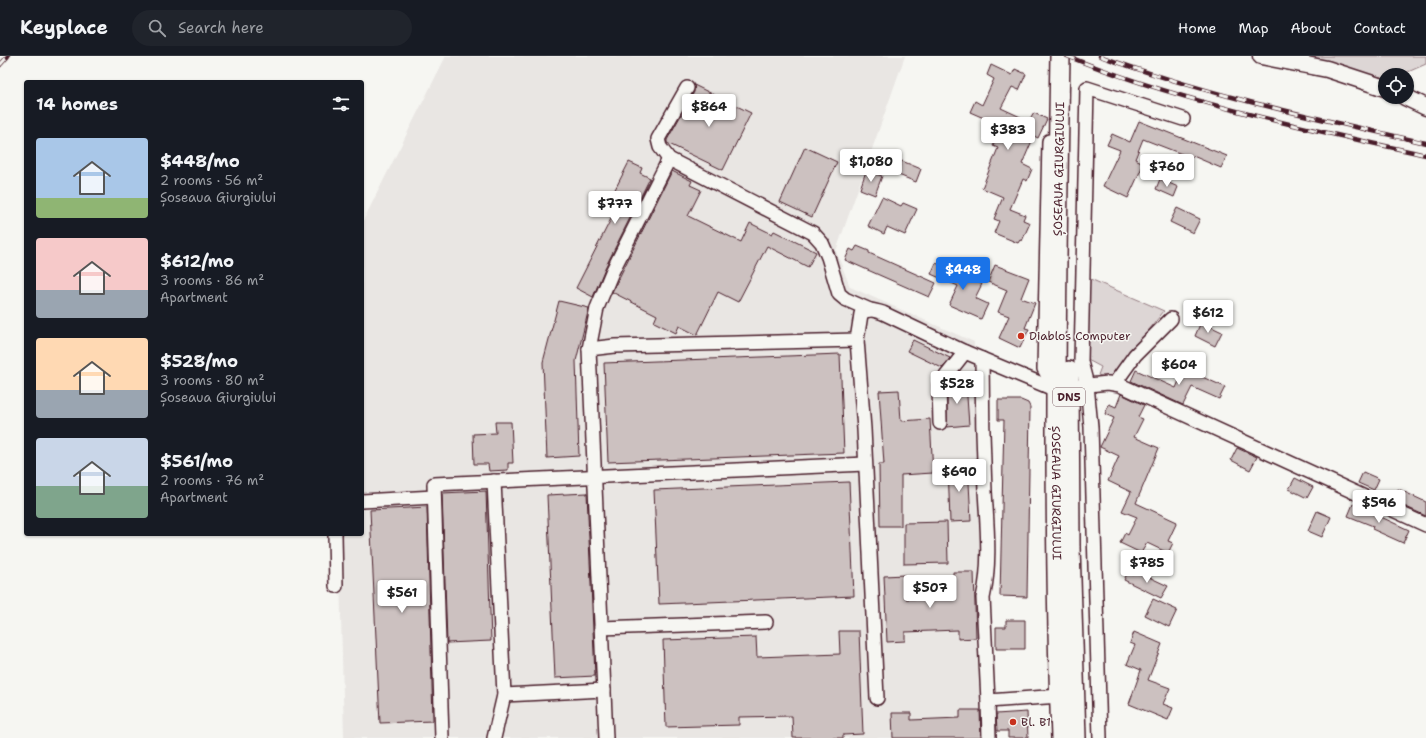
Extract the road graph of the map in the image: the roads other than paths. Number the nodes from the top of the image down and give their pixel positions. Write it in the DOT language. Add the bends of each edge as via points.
graph roads {
  1 [pos="1060,56"];
  2 [pos="1073,56"];
  3 [pos="1261,56"];
  4 [pos="1051,76"];
  5 [pos="1378,86"];
  6 [pos="687,88"];
  7 [pos="1414,101"];
  8 [pos="1426,107"];
  9 [pos="1183,119"];
  10 [pos="669,158"];
  11 [pos="870,310"];
  12 [pos="1171,319"];
  13 [pos="857,340"];
  14 [pos="589,349"];
  15 [pos="965,352"];
  16 [pos="982,359"];
  17 [pos="1115,383"];
  18 [pos="1071,388"];
  19 [pos="940,423"];
  20 [pos="866,464"];
  21 [pos="594,476"];
  22 [pos="494,481"];
  23 [pos="434,497"];
  24 [pos="364,501"];
  25 [pos="1426,525"];
  26 [pos="335,536"];
  27 [pos="336,586"];
  28 [pos="766,622"];
  29 [pos="601,628"];
  30 [pos="604,690"];
  31 [pos="504,695"];
  32 [pos="1060,696"];
  33 [pos="877,698"];
  34 [pos="988,701"];
  35 [pos="442,738"];
  36 [pos="494,738"];
  37 [pos="606,738"];
  38 [pos="989,738"];
  39 [pos="1061,738"];
  40 [pos="1076,738"];
  41 [pos="1100,738"];
  1 -- 18 [label="highway, ȘOSEAUA GIURGIULUI / DN5"];
  2 -- 18 [label="highway, ȘOSEAUA GIURGIULUI / DN5"];
  3 -- 5 [label="main road" via="1327,70"];
  4 -- 18 [label="street" via="1044,369"];
  6 -- 10 [label="street" via="658,139 660,147"];
  7 -- 8 [label="main road"];
  9 -- 18 [label="street" via="1087,88 1081,362"];
  10 -- 11 [label="street" via="812,233 822,243 839,294"];
  10 -- 14 [label="street" via="612,272 598,308"];
  11 -- 13 [label="street" via="865,310 861,314"];
  11 -- 15 [label="street" via="883,313"];
  12 -- 17 [label="street" via="1135,355"];
  13 -- 14 [label="street" via="615,346"];
  13 -- 20 [label="street"];
  14 -- 21 [label="street"];
  15 -- 16 [label="street"];
  15 -- 19 [label="street" via="939,385"];
  16 -- 18 [label="street"];
  16 -- 34 [label="street" via="987,540 983,598"];
  17 -- 18 [label="street"];
  17 -- 25 [label="street"];
  18 -- 32 [label="highway, ȘOSEAUA GIURGIULUI / DN5" via="1056,549"];
  18 -- 40 [label="highway, ȘOSEAUA GIURGIULUI / DN5" via="1070,547"];
  18 -- 41 [label="street" via="1091,427"];
  20 -- 21 [label="street"];
  20 -- 33 [label="street"];
  21 -- 22 [label="street"];
  21 -- 29 [label="street"];
  22 -- 23 [label="street" via="434,484"];
  22 -- 31 [label="street"];
  23 -- 24 [label="street"];
  23 -- 35 [label="street"];
  26 -- 27 [label="street"];
  28 -- 29 [label="street"];
  29 -- 30 [label="street"];
  30 -- 31 [label="street"];
  30 -- 37 [label="street"];
  31 -- 36 [label="street"];
  32 -- 34 [label="street"];
  32 -- 39 [label="highway, ȘOSEAUA GIURGIULUI / DN5"];
  34 -- 38 [label="street"];
}
